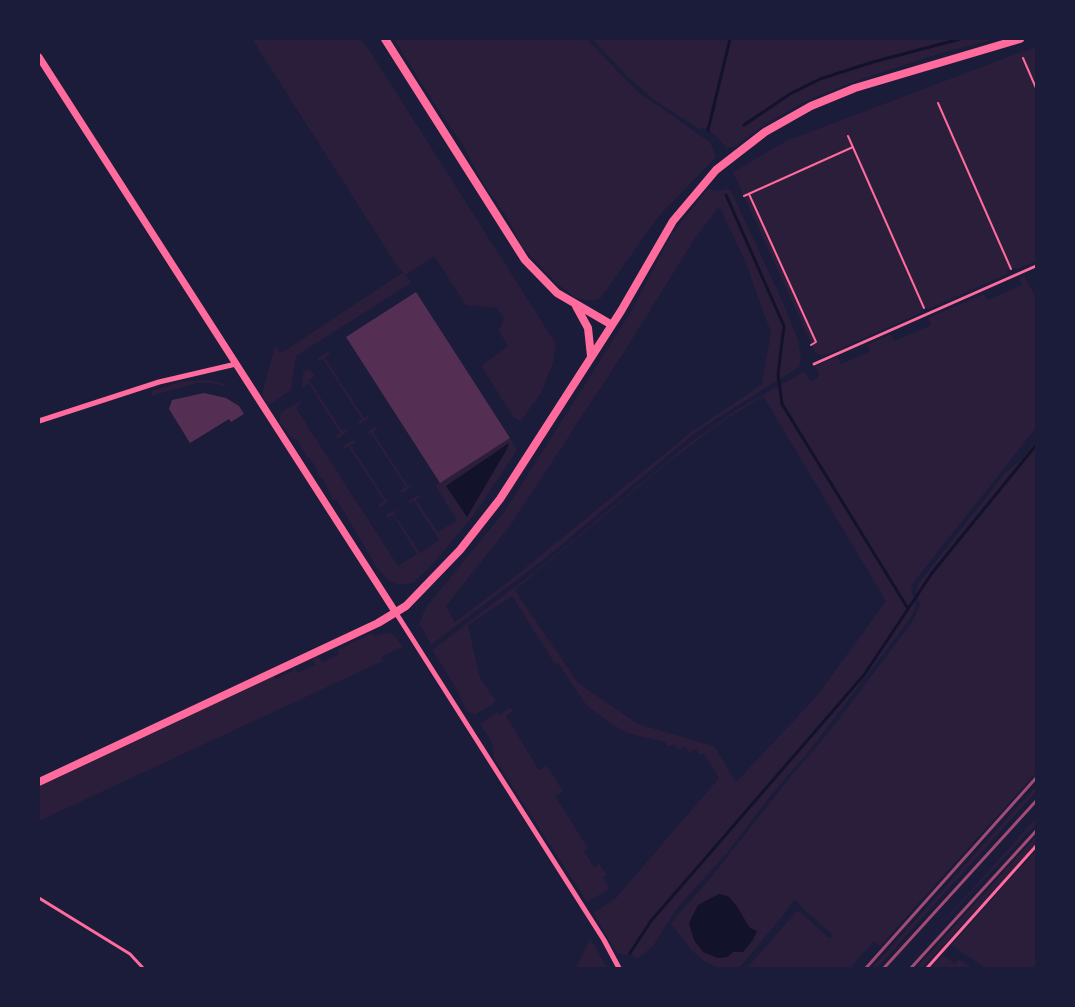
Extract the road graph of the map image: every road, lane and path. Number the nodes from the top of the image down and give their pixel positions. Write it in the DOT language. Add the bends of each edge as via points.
graph roads {
  1 [pos="385,39"];
  2 [pos="1020,39"];
  3 [pos="39,57"];
  4 [pos="1022,58"];
  5 [pos="1036,88"];
  6 [pos="938,103"];
  7 [pos="848,136"];
  8 [pos="853,147"];
  9 [pos="749,194"];
  10 [pos="744,196"];
  11 [pos="1036,266"];
  12 [pos="1011,269"];
  13 [pos="575,305"];
  14 [pos="924,308"];
  15 [pos="612,325"];
  16 [pos="811,345"];
  17 [pos="591,356"];
  18 [pos="236,364"];
  19 [pos="814,364"];
  20 [pos="39,421"];
  21 [pos="396,613"];
  22 [pos="39,782"];
  23 [pos="1036,846"];
  24 [pos="39,898"];
  25 [pos="143,968"];
  26 [pos="619,968"];
  27 [pos="927,968"];
  1 -- 13 [label="main road" via="516,248 545,282"];
  2 -- 15 [label="main road" via="855,88 811,106 765,132 716,170 684,206"];
  3 -- 18 [label="street"];
  4 -- 5 [label="path"];
  6 -- 12 [label="path"];
  7 -- 8 [label="path"];
  8 -- 9 [label="path"];
  8 -- 14 [label="path"];
  9 -- 10 [label="path"];
  9 -- 16 [label="path" via="816,342"];
  11 -- 19 [label="lane"];
  13 -- 15 [label="main road"];
  13 -- 17 [label="main road" via="588,328"];
  15 -- 17 [label="main road"];
  17 -- 21 [label="main road" via="486,517 425,588"];
  18 -- 20 [label="street" via="158,382"];
  18 -- 21 [label="street"];
  21 -- 22 [label="main road"];
  21 -- 26 [label="street"];
  23 -- 27 [label="lane"];
  24 -- 25 [label="lane" via="130,954"];
}
